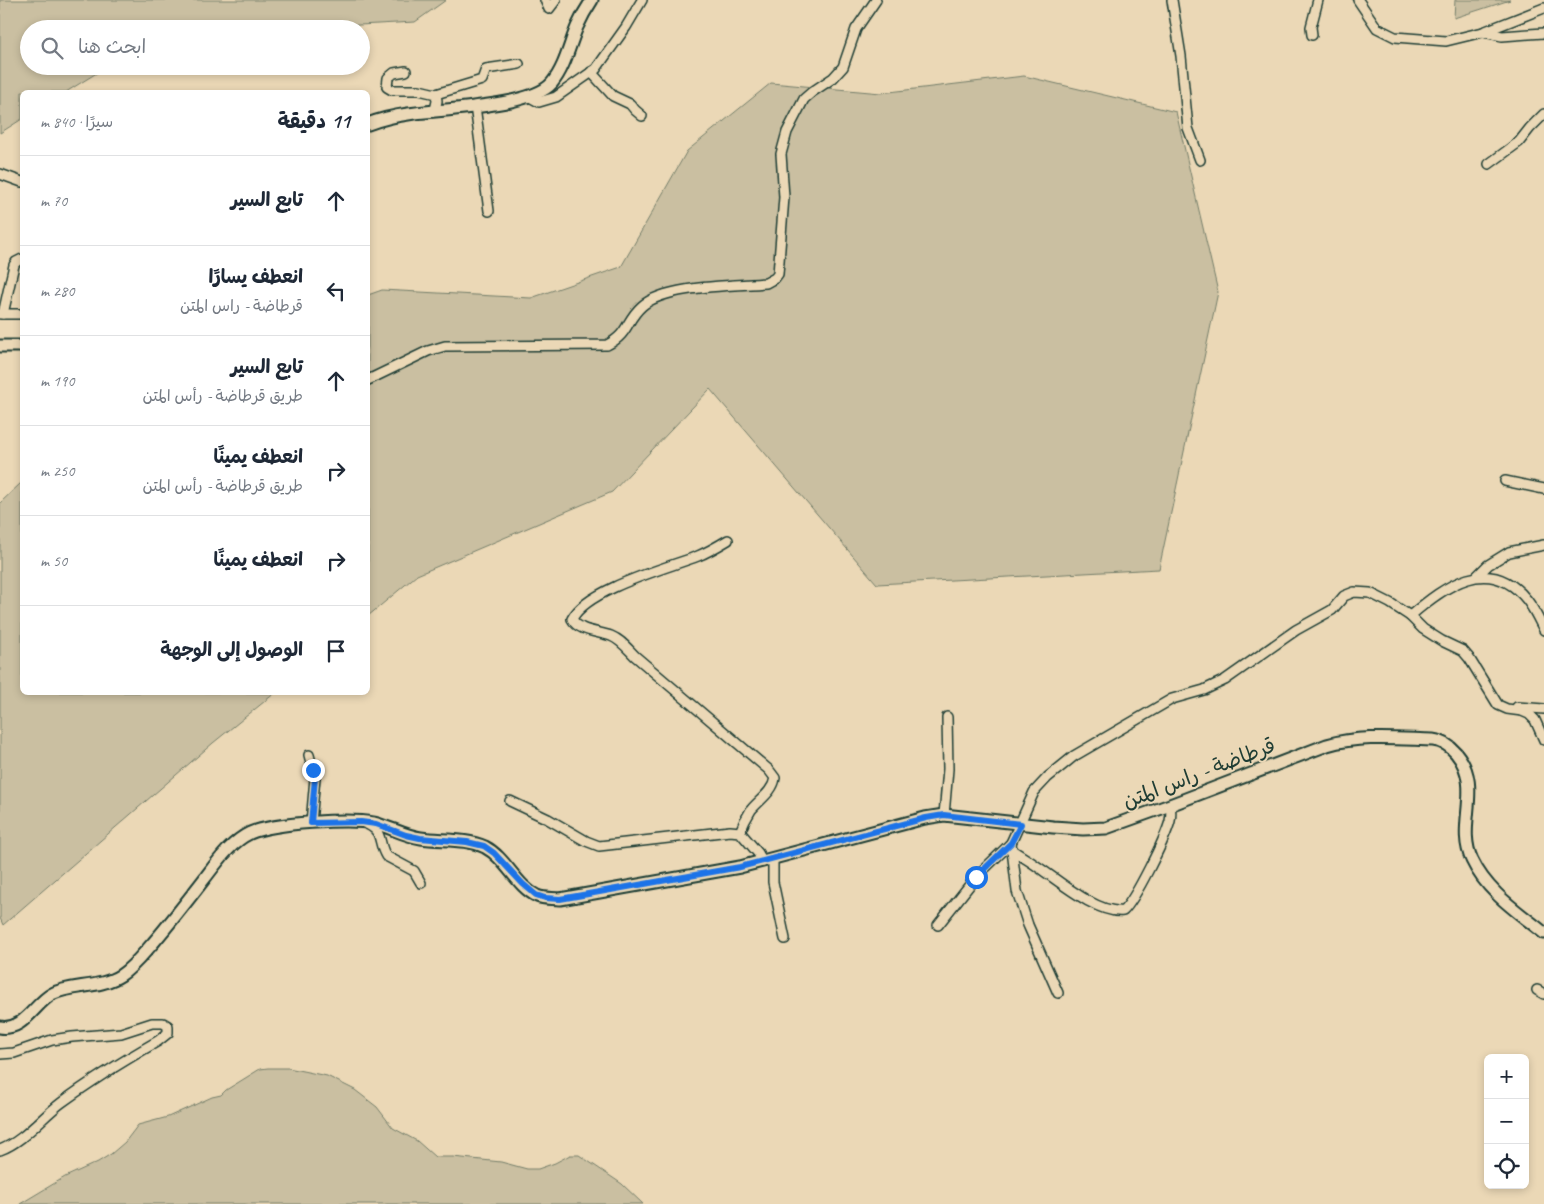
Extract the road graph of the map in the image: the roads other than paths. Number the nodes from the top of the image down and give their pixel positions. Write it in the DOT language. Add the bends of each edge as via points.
graph roads {
  1 [pos="545,0"];
  2 [pos="556,0"];
  3 [pos="592,0"];
  4 [pos="642,0"];
  5 [pos="876,0"];
  6 [pos="1172,0"];
  7 [pos="1318,0"];
  8 [pos="1358,0"];
  9 [pos="1544,8"];
  10 [pos="1483,32"];
  11 [pos="1544,33"];
  12 [pos="1312,35"];
  13 [pos="520,64"];
  14 [pos="406,70"];
  15 [pos="591,72"];
  16 [pos="436,94"];
  17 [pos="528,96"];
  18 [pos="475,106"];
  19 [pos="435,110"];
  20 [pos="1544,114"];
  21 [pos="642,116"];
  22 [pos="370,123"];
  23 [pos="1200,160"];
  24 [pos="1489,164"];
  25 [pos="0,174"];
  26 [pos="20,181"];
  27 [pos="489,211"];
  28 [pos="20,260"];
  29 [pos="4,284"];
  30 [pos="1,314"];
  31 [pos="20,314"];
  32 [pos="0,346"];
  33 [pos="20,346"];
  34 [pos="370,379"];
  35 [pos="1505,481"];
  36 [pos="1544,489"];
  37 [pos="728,540"];
  38 [pos="1544,545"];
  39 [pos="1477,576"];
  40 [pos="1410,616"];
  41 [pos="1544,630"];
  42 [pos="1544,709"];
  43 [pos="1507,710"];
  44 [pos="946,716"];
  45 [pos="1544,740"];
  46 [pos="309,756"];
  47 [pos="510,801"];
  48 [pos="1170,805"];
  49 [pos="944,815"];
  50 [pos="361,822"];
  51 [pos="311,823"];
  52 [pos="1021,824"];
  53 [pos="740,832"];
  54 [pos="1012,846"];
  55 [pos="768,860"];
  56 [pos="421,883"];
  57 [pos="938,925"];
  58 [pos="1544,933"];
  59 [pos="785,939"];
  60 [pos="1058,992"];
  61 [pos="0,1027"];
  62 [pos="0,1054"];
  63 [pos="0,1150"];
  1 -- 2 [label="street" via="549,9"];
  3 -- 17 [label="main road" via="577,27 560,71 551,84"];
  4 -- 15 [label="street" via="626,28"];
  5 -- 34 [label="street" via="856,29 843,67 804,99 787,132 782,154 784,197 778,274 775,278 766,283 674,291 657,296 642,306 618,339 607,345 445,346"];
  6 -- 23 [label="street" via="1188,128"];
  7 -- 12 [label="street"];
  8 -- 10 [label="street" via="1377,28 1395,37 1446,41"];
  9 -- 10 [label="street"];
  10 -- 11 [label="street" via="1502,36"];
  13 -- 16 [label="street" via="486,69 482,80"];
  14 -- 16 [label="street" via="388,78 387,87"];
  15 -- 17 [label="street" via="556,96 538,102"];
  15 -- 21 [label="street" via="613,96 630,104"];
  16 -- 19 [label="street"];
  17 -- 18 [label="main road" via="510,102"];
  18 -- 19 [label="main road"];
  18 -- 27 [label="street"];
  19 -- 22 [label="main road"];
  20 -- 24 [label="street" via="1519,142"];
  25 -- 26 [label="street"];
  28 -- 29 [label="street"];
  29 -- 30 [label="street"];
  30 -- 31 [label="street"];
  32 -- 33 [label="main road"];
  35 -- 36 [label="street"];
  37 -- 53 [label="street" via="698,556 644,574 603,593 572,618 582,628 611,636 624,644 769,770 774,785 752,809"];
  38 -- 39 [label="street" via="1509,552"];
  39 -- 40 [label="street" via="1466,578 1440,592"];
  39 -- 41 [label="street" via="1502,580 1518,589"];
  40 -- 43 [label="street" via="1442,641 1463,651 1494,700"];
  40 -- 52 [label="street" via="1370,593 1354,592 1344,596 1332,610 1225,680 1172,699 1074,756 1034,792"];
  42 -- 43 [label="street" via="1518,707"];
  43 -- 45 [label="street" via="1529,714"];
  44 -- 49 [label="street" via="948,769"];
  46 -- 51 [label="street" via="315,778"];
  47 -- 53 [label="street" via="599,846"];
  48 -- 52 [label="main road, قرطاضة - راس المتن" via="1106,828"];
  48 -- 54 [label="street" via="1170,820 1159,846 1133,899 1123,911 1104,907 1078,895"];
  48 -- 58 [label="main road, قرطاضة - راس المتن" via="1327,744 1358,738 1440,740 1452,748 1468,776 1467,842 1470,858 1485,883"];
  49 -- 52 [label="main road, قرطاضة - راس المتن"];
  49 -- 55 [label="main road, قرطاضة - راس المتن"];
  50 -- 51 [label="main road, قرطاضة - راس المتن"];
  50 -- 55 [label="main road, قرطاضة - راس المتن" via="420,838 484,846 523,884 545,898 560,899"];
  50 -- 56 [label="street" via="376,831 386,856 414,871"];
  51 -- 61 [label="main road, قرطاضة - راس المتن" via="273,827 251,833 236,842 141,957 120,976 54,993 14,1027"];
  52 -- 54 [label="street"];
  53 -- 55 [label="street"];
  54 -- 57 [label="street" via="976,877"];
  54 -- 60 [label="street" via="1017,891 1028,925"];
  55 -- 59 [label="street"];
  62 -- 63 [label="street" via="14,1053 52,1040 120,1033 152,1023 168,1026 168,1033 158,1041 59,1104 25,1134"];
}
